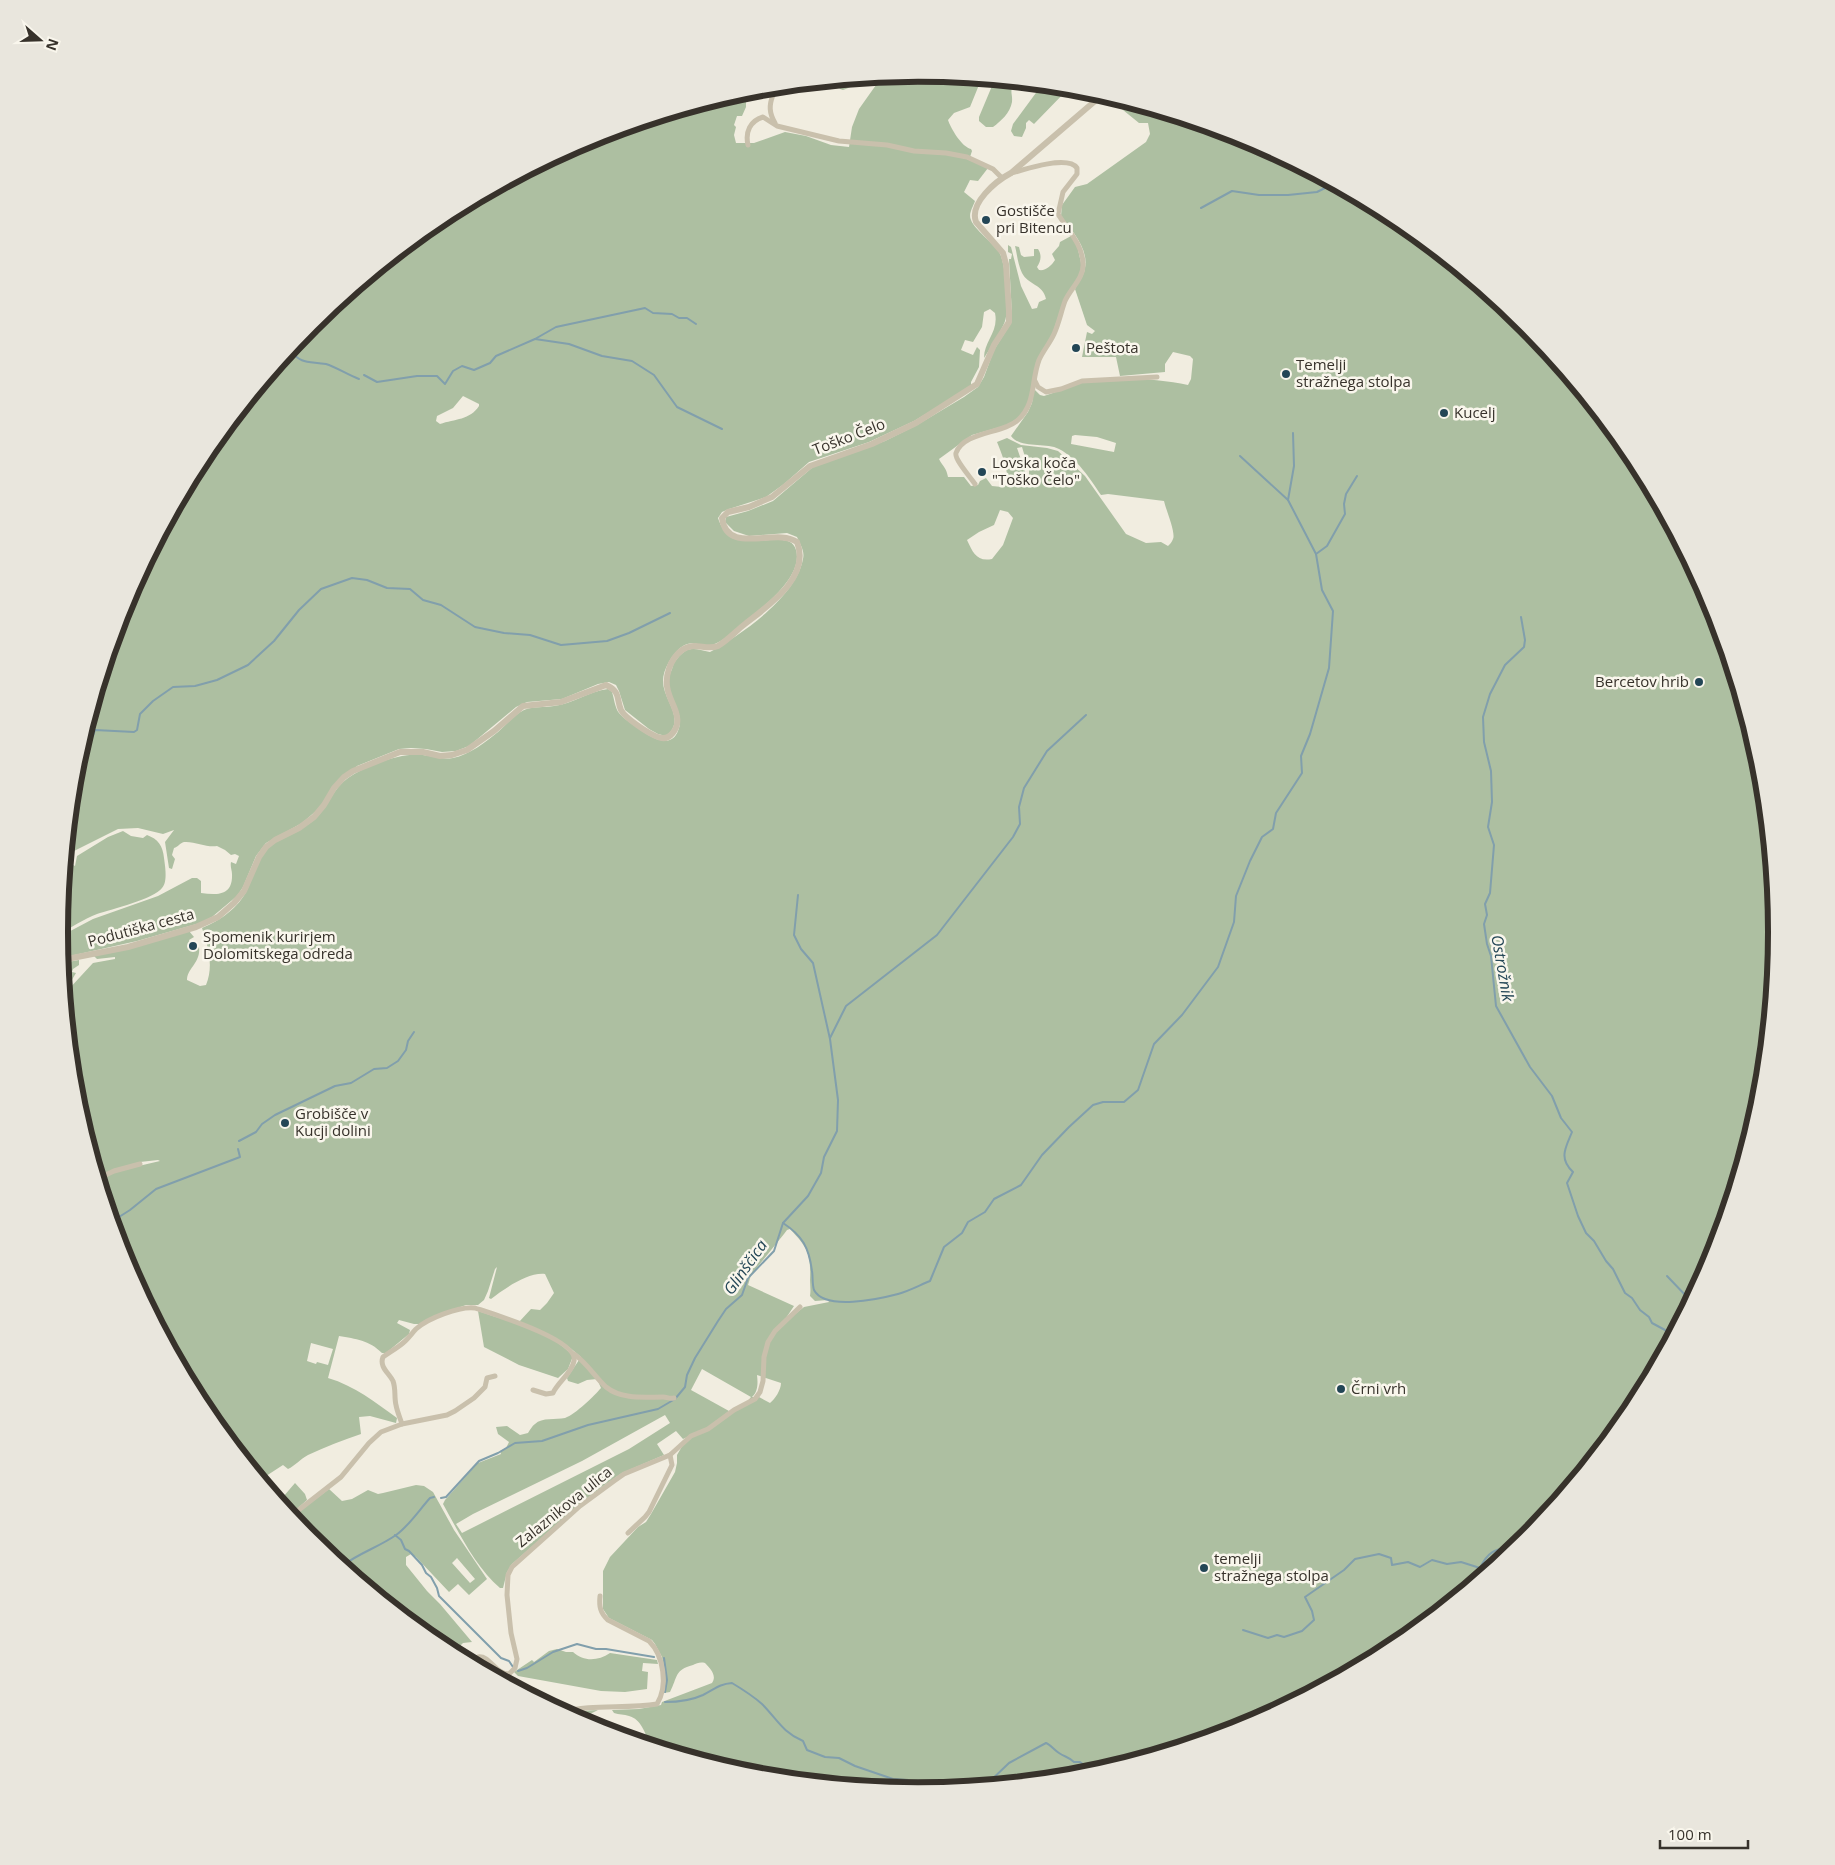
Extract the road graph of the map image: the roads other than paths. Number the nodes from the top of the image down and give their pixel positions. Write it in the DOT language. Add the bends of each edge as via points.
graph roads {
  1 [pos="773,95"];
  2 [pos="1094,102"];
  3 [pos="777,126"];
  4 [pos="748,145"];
  5 [pos="1011,173"];
  6 [pos="1002,178"];
  7 [pos="1157,377"];
  8 [pos="1034,381"];
  9 [pos="975,484"];
  10 [pos="452,755"];
  11 [pos="68,959"];
  12 [pos="140,1164"];
  13 [pos="104,1176"];
  14 [pos="800,1307"];
  15 [pos="574,1354"];
  16 [pos="495,1376"];
  17 [pos="533,1390"];
  18 [pos="674,1398"];
  19 [pos="402,1424"];
  20 [pos="670,1455"];
  21 [pos="296,1512"];
  22 [pos="628,1533"];
  23 [pos="600,1596"];
  24 [pos="477,1659"];
  25 [pos="574,1710"];
  1 -- 3 [label="street" via="770,112"];
  2 -- 5 [label="street, Toško Čelo"];
  3 -- 4 [label="street" via="765,117 757,119 748,130"];
  3 -- 6 [label="street" via="839,141 967,157 993,169"];
  5 -- 6 [label="street, Toško Čelo"];
  5 -- 8 [label="street" via="1032,166 1055,164 1073,163 1077,168 1077,174 1063,192 1058,214 1078,244 1084,266 1039,360"];
  6 -- 10 [label="street, Toško Čelo" via="985,194 974,218 1003,253 1009,318 977,384 916,423 872,444 810,466 772,497 728,512 722,518 726,529 733,535 750,540 777,536 792,538 800,549 800,557 790,582 766,610 718,646 688,646 672,660 666,682 678,717 672,734 659,738 628,718 622,711 617,693 606,686 561,702 523,706 475,745"];
  7 -- 8 [label="street" via="1088,380 1046,392"];
  8 -- 9 [label="street" via="1029,406 1019,420 1006,428 974,436 956,451 955,457"];
  10 -- 11 [label="street, Podutiška cesta" via="400,752 349,774 334,788 314,817 266,847 258,857 244,891 218,917 205,924 128,947"];
  12 -- 13 [label="street"];
  14 -- 20 [label="street, Zalaznikova ulica" via="768,1342 762,1386 755,1399 691,1436"];
  15 -- 17 [label="street" via="574,1363 553,1393"];
  15 -- 18 [label="street" via="612,1391 640,1397"];
  15 -- 19 [label="street" via="564,1344 541,1332 476,1308 460,1309 428,1321 382,1360 382,1366 395,1388"];
  16 -- 19 [label="street" via="487,1378 485,1387 455,1411"];
  19 -- 21 [label="street" via="380,1432 341,1477"];
  20 -- 22 [label="street" via="672,1465 649,1512"];
  20 -- 24 [label="street, Zalaznikova ulica" via="614,1481 580,1506 512,1567 506,1595 517,1659 515,1668 504,1674 485,1658 481,1656"];
  23 -- 25 [label="street" via="601,1611 608,1620 653,1645 660,1660 662,1694 657,1704"];
}
